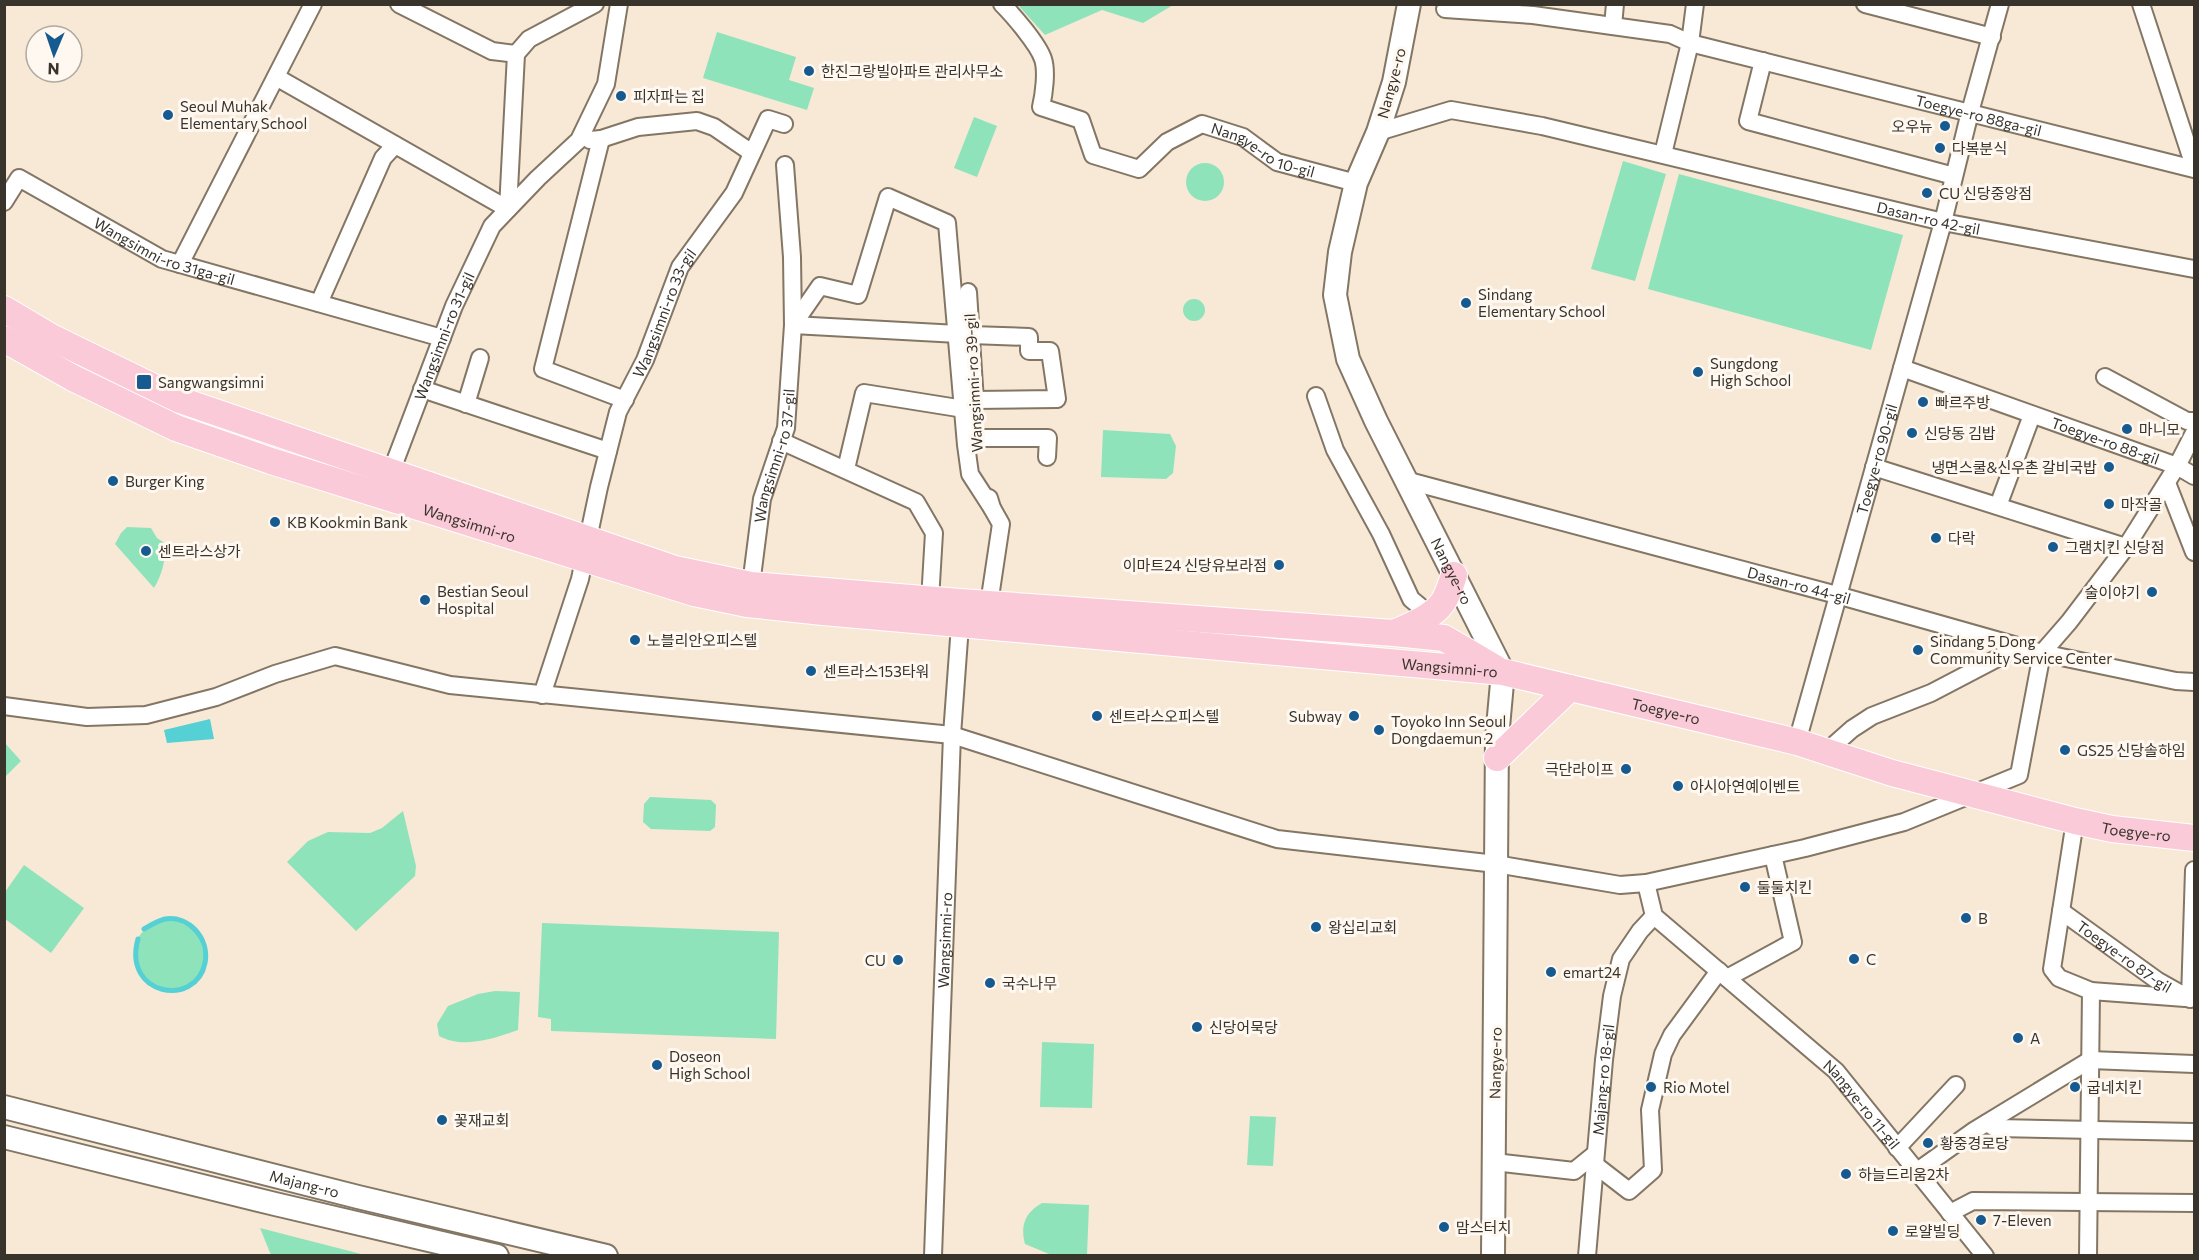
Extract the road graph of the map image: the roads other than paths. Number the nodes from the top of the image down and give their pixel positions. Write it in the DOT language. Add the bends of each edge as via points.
graph roads {
  1 [pos="313,4"];
  2 [pos="399,4"];
  3 [pos="595,4"];
  4 [pos="620,4"];
  5 [pos="1002,4"];
  6 [pos="1409,4"];
  7 [pos="1615,4"];
  8 [pos="1695,4"];
  9 [pos="1865,4"];
  10 [pos="2000,4"];
  11 [pos="2141,4"];
  12 [pos="1445,9"];
  13 [pos="1613,26"];
  14 [pos="1992,37"];
  15 [pos="1690,43"];
  16 [pos="516,54"];
  17 [pos="1763,61"];
  18 [pos="276,77"];
  19 [pos="1970,112"];
  20 [pos="784,124"];
  21 [pos="1378,132"];
  22 [pos="601,139"];
  23 [pos="579,140"];
  24 [pos="395,145"];
  25 [pos="752,153"];
  26 [pos="1663,153"];
  27 [pos="785,165"];
  28 [pos="2194,167"];
  29 [pos="1954,176"];
  30 [pos="1356,183"];
  31 [pos="888,197"];
  32 [pos="4,202"];
  33 [pos="508,209"];
  34 [pos="1943,222"];
  35 [pos="180,264"];
  36 [pos="2194,268"];
  37 [pos="968,292"];
  38 [pos="319,303"];
  39 [pos="4,309"];
  40 [pos="794,325"];
  41 [pos="965,335"];
  42 [pos="442,338"];
  43 [pos="4,339"];
  44 [pos="4,353"];
  45 [pos="480,358"];
  46 [pos="39,359"];
  47 [pos="96,359"];
  48 [pos="1902,368"];
  49 [pos="2105,377"];
  50 [pos="84,384"];
  51 [pos="422,389"];
  52 [pos="1316,396"];
  53 [pos="625,400"];
  54 [pos="466,404"];
  55 [pos="969,404"];
  56 [pos="2032,415"];
  57 [pos="2194,422"];
  58 [pos="2194,433"];
  59 [pos="976,438"];
  60 [pos="782,441"];
  61 [pos="608,451"];
  62 [pos="1047,457"];
  63 [pos="2177,466"];
  64 [pos="1874,467"];
  65 [pos="846,469"];
  66 [pos="2194,476"];
  67 [pos="1405,480"];
  68 [pos="2167,483"];
  69 [pos="404,485"];
  70 [pos="1998,506"];
  71 [pos="992,508"];
  72 [pos="2126,547"];
  73 [pos="586,549"];
  74 [pos="2194,552"];
  75 [pos="1454,575"];
  76 [pos="751,585"];
  77 [pos="1837,595"];
  78 [pos="930,600"];
  79 [pos="990,604"];
  80 [pos="1429,614"];
  81 [pos="960,625"];
  82 [pos="1394,633"];
  83 [pos="2019,647"];
  84 [pos="2043,653"];
  85 [pos="1503,672"];
  86 [pos="2194,682"];
  87 [pos="1570,688"];
  88 [pos="542,695"];
  89 [pos="4,706"];
  90 [pos="952,735"];
  91 [pos="1797,742"];
  92 [pos="1826,752"];
  93 [pos="1497,758"];
  94 [pos="1974,794"];
  95 [pos="2075,821"];
  96 [pos="2194,838"];
  97 [pos="1773,855"];
  98 [pos="1496,864"];
  99 [pos="2194,870"];
  100 [pos="1646,883"];
  101 [pos="2061,911"];
  102 [pos="1654,916"];
  103 [pos="1723,974"];
  104 [pos="2091,991"];
  105 [pos="2192,999"];
  106 [pos="2090,1060"];
  107 [pos="2194,1064"];
  108 [pos="1956,1085"];
  109 [pos="4,1107"];
  110 [pos="1987,1123"];
  111 [pos="2089,1131"];
  112 [pos="2194,1132"];
  113 [pos="4,1137"];
  114 [pos="1897,1148"];
  115 [pos="1595,1159"];
  116 [pos="1494,1162"];
  117 [pos="1916,1172"];
  118 [pos="2088,1202"];
  119 [pos="2194,1203"];
  120 [pos="1950,1213"];
  121 [pos="497,1256"];
  122 [pos="606,1256"];
  123 [pos="933,1256"];
  124 [pos="1493,1256"];
  125 [pos="1587,1256"];
  126 [pos="1985,1256"];
  127 [pos="2088,1256"];
  1 -- 18 [label="street"];
  2 -- 16 [label="street" via="492,51"];
  3 -- 16 [label="street" via="529,39"];
  4 -- 23 [label="street, Wangsimni-ro 31-gil" via="606,84"];
  5 -- 30 [label="street, Nangye-ro 10-gil" via="1016,17 1043,59 1045,91 1041,107 1081,120 1093,155 1139,168 1167,142 1202,124 1243,137 1277,162"];
  6 -- 21 [label="main road, Nangye-ro" via="1395,82"];
  7 -- 13 [label="street"];
  8 -- 15 [label="street"];
  9 -- 14 [label="street"];
  10 -- 14 [label="street, Toegye-ro 90-gil"];
  11 -- 28 [label="street, Toegye-ro 88ga-gil"];
  12 -- 13 [label="street, Toegye-ro 88ga-gil"];
  13 -- 15 [label="street, Toegye-ro 88ga-gil" via="1670,34"];
  14 -- 19 [label="street, Toegye-ro 90-gil"];
  15 -- 17 [label="street, Toegye-ro 88ga-gil"];
  15 -- 26 [label="street"];
  16 -- 33 [label="street"];
  17 -- 19 [label="street, Toegye-ro 88ga-gil"];
  17 -- 29 [label="street" via="1748,121"];
  18 -- 24 [label="street"];
  18 -- 35 [label="street"];
  19 -- 28 [label="street, Toegye-ro 88ga-gil"];
  19 -- 29 [label="street, Toegye-ro 90-gil"];
  20 -- 25 [label="street, Wangsimni-ro 33-gil" via="768,119"];
  21 -- 26 [label="street, Dasan-ro 42-gil" via="1451,110"];
  21 -- 30 [label="main road, Nangye-ro"];
  22 -- 23 [label="street"];
  22 -- 25 [label="street" via="638,127 698,121"];
  22 -- 53 [label="street" via="543,369"];
  23 -- 33 [label="street, Wangsimni-ro 31-gil"];
  24 -- 33 [label="street"];
  24 -- 38 [label="street" via="383,158"];
  25 -- 53 [label="street, Wangsimni-ro 33-gil" via="734,193 680,267 645,360"];
  26 -- 34 [label="street, Dasan-ro 42-gil"];
  27 -- 40 [label="street, Wangsimni-ro 37-gil"];
  29 -- 34 [label="street, Toegye-ro 90-gil"];
  30 -- 67 [label="main road, Nangye-ro" via="1340,252 1335,295 1348,359"];
  31 -- 40 [label="street, Wangsimni-ro 37-gil" via="858,295 820,286"];
  31 -- 41 [label="street, Wangsimni-ro 39-gil" via="947,223"];
  32 -- 35 [label="street, Wangsimni-ro 31ga-gil" via="19,178 162,259"];
  33 -- 42 [label="street, Wangsimni-ro 31-gil" via="492,226"];
  34 -- 36 [label="street, Dasan-ro 42-gil"];
  34 -- 48 [label="street, Toegye-ro 90-gil"];
  35 -- 38 [label="street, Wangsimni-ro 31ga-gil"];
  37 -- 41 [label="street, Wangsimni-ro 39-gil"];
  38 -- 42 [label="street, Wangsimni-ro 31ga-gil"];
  39 -- 47 [label="main road, Wangsimni-ro"];
  40 -- 41 [label="street, Wangsimni-ro 39-gil"];
  40 -- 60 [label="street, Wangsimni-ro 37-gil"];
  41 -- 55 [label="street, Wangsimni-ro 39-gil"];
  41 -- 55 [label="street" via="1029,337 1029,351 1050,351 1057,399"];
  42 -- 51 [label="street, Wangsimni-ro 31-gil"];
  43 -- 46 [label="main road, Wangsimni-ro"];
  44 -- 46 [label="main road"];
  45 -- 54 [label="street"];
  46 -- 50 [label="main road, Wangsimni-ro"];
  47 -- 50 [label="main road"];
  47 -- 69 [label="main road, Wangsimni-ro" via="180,400"];
  48 -- 56 [label="street, Toegye-ro 88-gil"];
  48 -- 64 [label="street, Toegye-ro 90-gil"];
  49 -- 57 [label="street"];
  50 -- 69 [label="main road, Wangsimni-ro" via="176,428 271,460"];
  51 -- 54 [label="street"];
  51 -- 69 [label="street, Wangsimni-ro 31-gil"];
  52 -- 80 [label="street" via="1335,450 1411,599"];
  53 -- 61 [label="street, Wangsimni-ro 33-gil"];
  54 -- 61 [label="street"];
  55 -- 59 [label="street, Wangsimni-ro 39-gil"];
  55 -- 65 [label="street, Wangsimni-ro 39-gil" via="864,393"];
  55 -- 71 [label="street, Wangsimni-ro 39-gil" via="970,474"];
  56 -- 63 [label="street, Toegye-ro 88-gil"];
  56 -- 70 [label="street, Toegye-ro 88-gil"];
  58 -- 63 [label="street, Toegye-ro 88-gil"];
  59 -- 62 [label="street" via="1048,438"];
  59 -- 71 [label="street, Wangsimni-ro 39-gil" via="978,461"];
  60 -- 65 [label="street"];
  60 -- 76 [label="street, Wangsimni-ro 37-gil" via="762,499"];
  61 -- 73 [label="street, Wangsimni-ro 33-gil"];
  63 -- 66 [label="street"];
  63 -- 68 [label="street, Toegye-ro 88-gil"];
  64 -- 70 [label="street"];
  64 -- 77 [label="street, Toegye-ro 90-gil"];
  65 -- 78 [label="street" via="916,502 934,533"];
  67 -- 75 [label="main road, Nangye-ro"];
  67 -- 77 [label="street, Dasan-ro 44-gil"];
  68 -- 72 [label="street, Toegye-ro 88-gil"];
  68 -- 74 [label="street, Toegye-ro 88-gil"];
  69 -- 73 [label="main road, Wangsimni-ro"];
  70 -- 72 [label="street"];
  71 -- 79 [label="street, Wangsimni-ro 39-gil" via="1001,524"];
  72 -- 84 [label="street, Toegye-ro 88-gil"];
  73 -- 76 [label="main road, Wangsimni-ro"];
  73 -- 81 [label="main road, Wangsimni-ro" via="694,593 747,604"];
  73 -- 88 [label="street, Wangsimni-ro 33-gil"];
  75 -- 80 [label="main road" via="1443,603"];
  75 -- 85 [label="main road, Nangye-ro"];
  76 -- 78 [label="main road, Wangsimni-ro"];
  77 -- 83 [label="street, Dasan-ro 44-gil"];
  77 -- 91 [label="street, Toegye-ro 90-gil"];
  78 -- 79 [label="main road, Wangsimni-ro"];
  79 -- 82 [label="main road, Wangsimni-ro"];
  80 -- 82 [label="main road"];
  81 -- 85 [label="main road, Wangsimni-ro"];
  81 -- 90 [label="street, Wangsimni-ro"];
  82 -- 85 [label="main road, Wangsimni-ro" via="1444,638"];
  83 -- 84 [label="street, Dasan-ro 44-gil"];
  83 -- 92 [label="street" via="1931,693 1872,716"];
  84 -- 86 [label="street, Dasan-ro 44-gil"];
  84 -- 94 [label="street, Toegye-ro 88-gil" via="2019,775"];
  85 -- 87 [label="main road, Toegye-ro"];
  85 -- 93 [label="main road, Nangye-ro"];
  87 -- 91 [label="main road, Toegye-ro"];
  87 -- 93 [label="main road"];
  88 -- 89 [label="street" via="450,685 335,656 216,697 146,715 87,717"];
  88 -- 90 [label="street"];
  90 -- 98 [label="street" via="1277,839"];
  90 -- 123 [label="street, Wangsimni-ro"];
  91 -- 92 [label="main road, Toegye-ro"];
  92 -- 94 [label="main road, Toegye-ro"];
  93 -- 98 [label="main road, Nangye-ro"];
  94 -- 95 [label="main road, Toegye-ro"];
  94 -- 97 [label="street" via="1904,822"];
  95 -- 96 [label="main road, Toegye-ro"];
  95 -- 101 [label="street, Toegye-ro 87-gil"];
  97 -- 100 [label="street"];
  97 -- 103 [label="street" via="1793,942"];
  98 -- 100 [label="street" via="1620,885"];
  98 -- 116 [label="main road, Nangye-ro"];
  99 -- 105 [label="street"];
  100 -- 102 [label="street"];
  101 -- 104 [label="street, Toegye-ro 87-gil" via="2052,969 2059,978"];
  101 -- 105 [label="street, Toegye-ro 87-gil" via="2158,981"];
  102 -- 103 [label="street, Nangye-ro 11-gil"];
  102 -- 115 [label="street, Majang-ro 18-gil" via="1621,959 1612,996"];
  103 -- 114 [label="street, Nangye-ro 11-gil" via="1836,1071"];
  103 -- 115 [label="street" via="1672,1035 1663,1054 1650,1110 1653,1170 1629,1191"];
  104 -- 105 [label="street, Toegye-ro 87-gil"];
  104 -- 106 [label="street"];
  106 -- 107 [label="street"];
  106 -- 110 [label="street"];
  106 -- 111 [label="street"];
  108 -- 114 [label="street"];
  109 -- 122 [label="main road, Majang-ro"];
  110 -- 111 [label="street" via="1995,1128"];
  110 -- 117 [label="street"];
  111 -- 112 [label="street"];
  111 -- 118 [label="street"];
  113 -- 121 [label="main road, Majang-ro"];
  114 -- 117 [label="street, Nangye-ro 11-gil"];
  115 -- 116 [label="street" via="1574,1171"];
  115 -- 125 [label="street, Majang-ro 18-gil"];
  116 -- 124 [label="main road, Nangye-ro"];
  117 -- 120 [label="street, Nangye-ro 11-gil"];
  118 -- 119 [label="street"];
  118 -- 120 [label="street" via="1973,1200"];
  118 -- 127 [label="street"];
  120 -- 126 [label="street, Nangye-ro 11-gil"];
}
